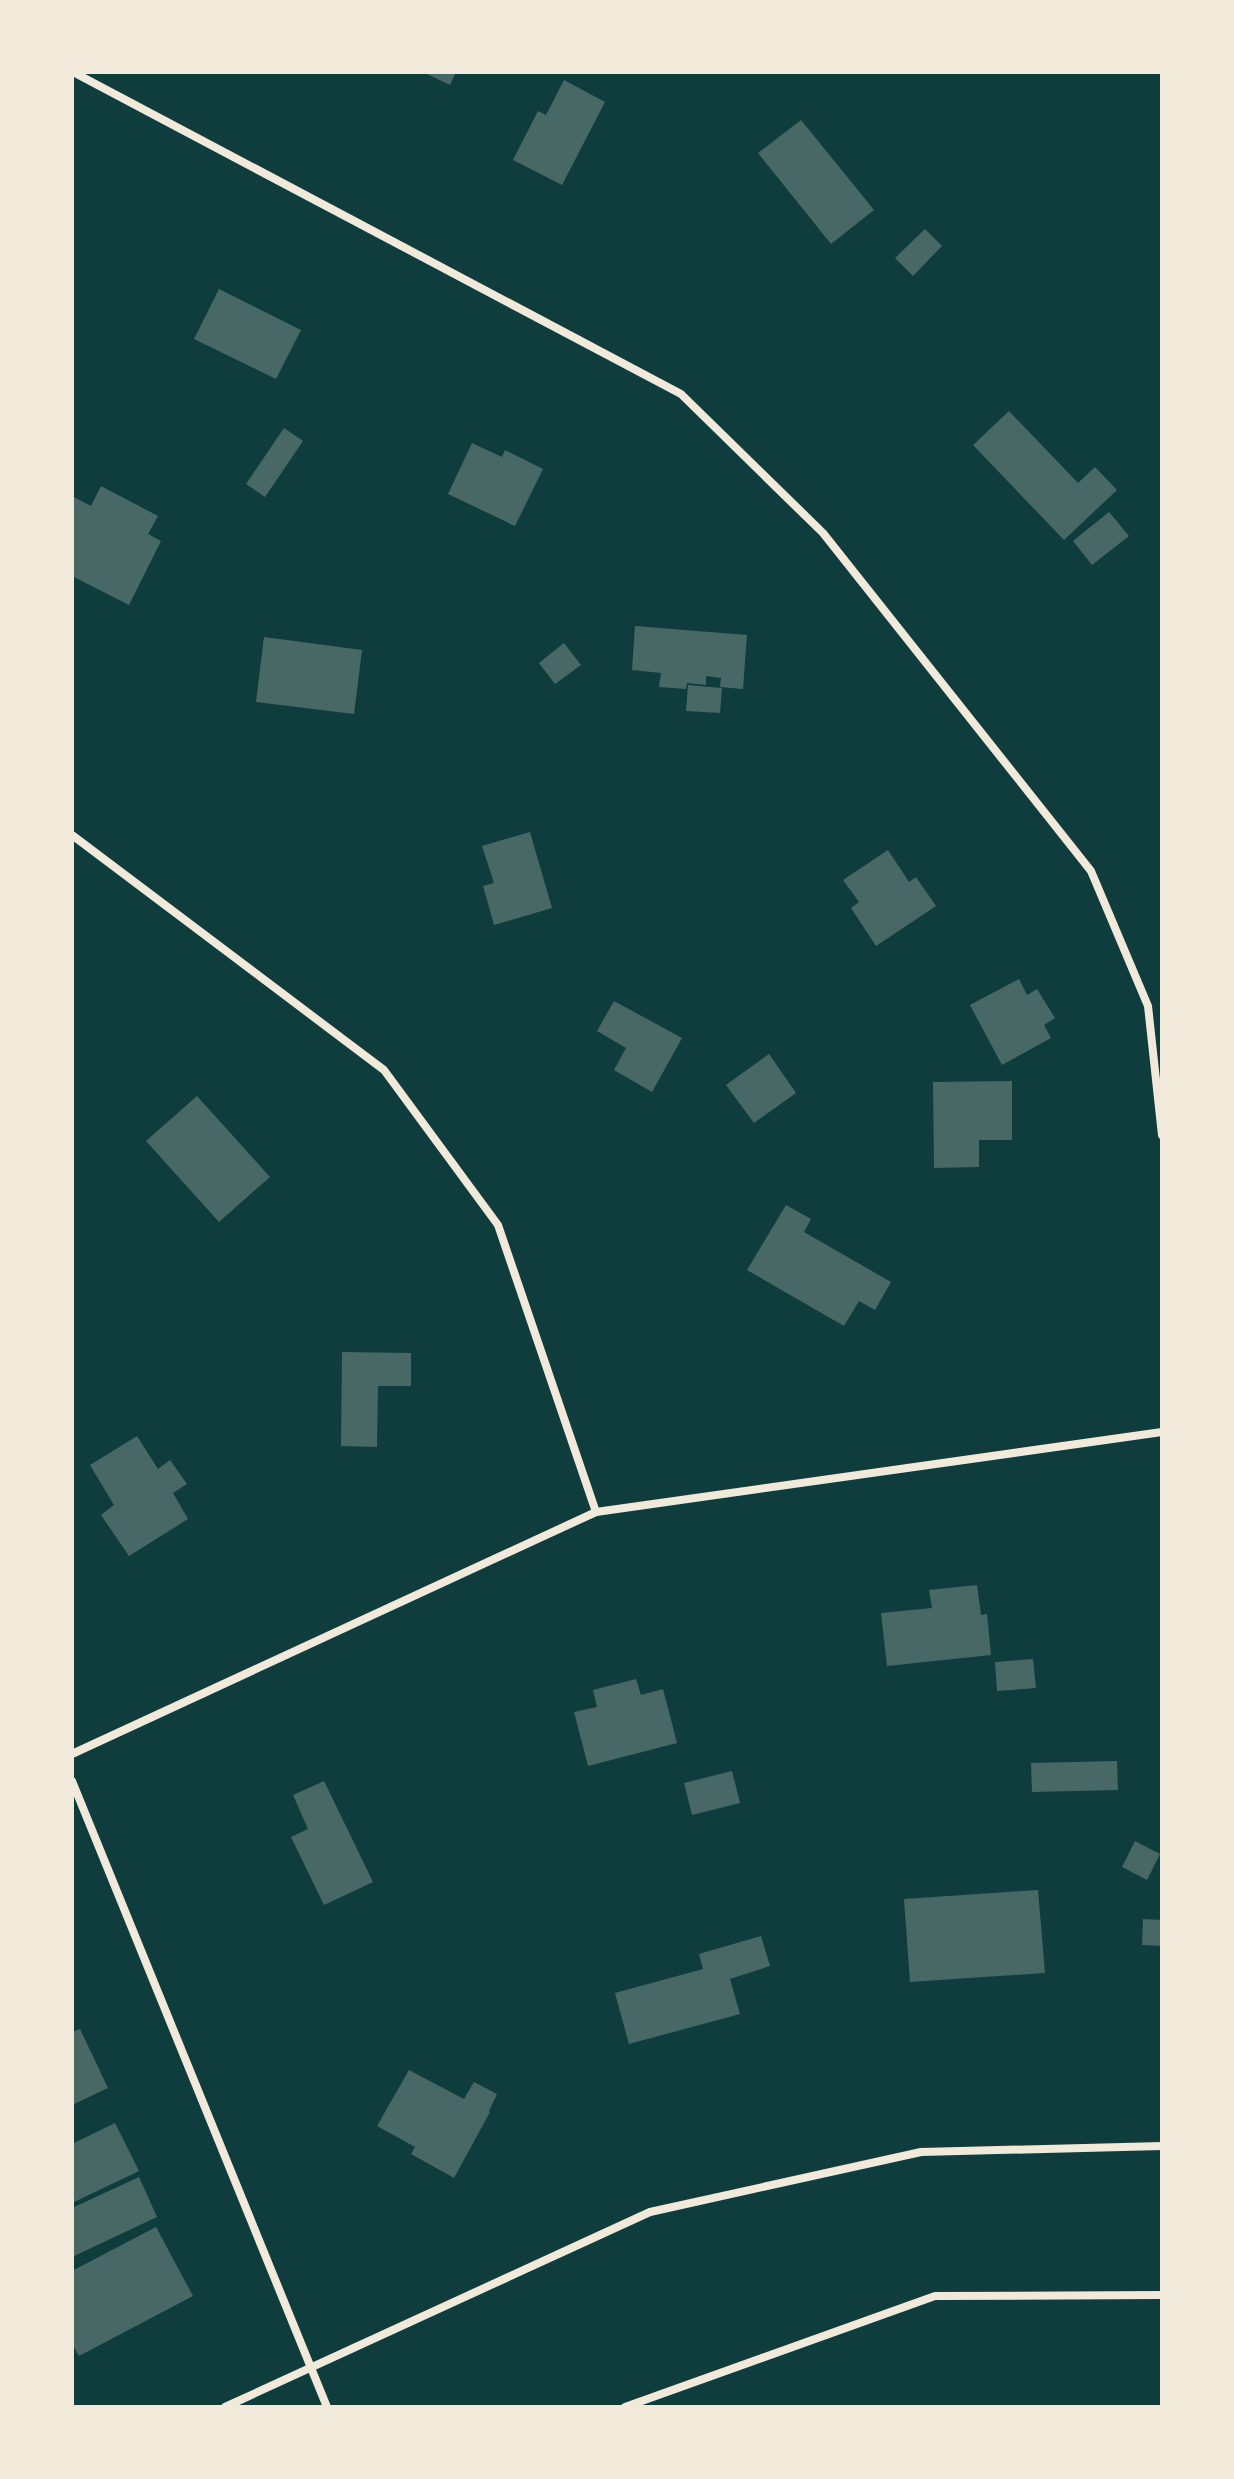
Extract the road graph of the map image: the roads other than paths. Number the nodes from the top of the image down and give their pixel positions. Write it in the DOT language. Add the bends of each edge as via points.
graph roads {
  1 [pos="73,72"];
  2 [pos="72,835"];
  3 [pos="1162,1135"];
  4 [pos="1162,1432"];
  5 [pos="596,1512"];
  6 [pos="72,1754"];
  7 [pos="72,1781"];
  8 [pos="1162,2146"];
  9 [pos="1162,2295"];
  10 [pos="310,2367"];
  11 [pos="225,2407"];
  12 [pos="327,2407"];
  13 [pos="625,2407"];
  1 -- 3 [label="street" via="681,394 801,511 1091,871 1148,1006"];
  2 -- 5 [label="street" via="384,1070 498,1225"];
  4 -- 5 [label="street"];
  5 -- 6 [label="street"];
  7 -- 10 [label="street"];
  8 -- 10 [label="street" via="921,2152 650,2212"];
  9 -- 13 [label="street" via="935,2296"];
  10 -- 11 [label="street"];
  10 -- 12 [label="street"];
}
